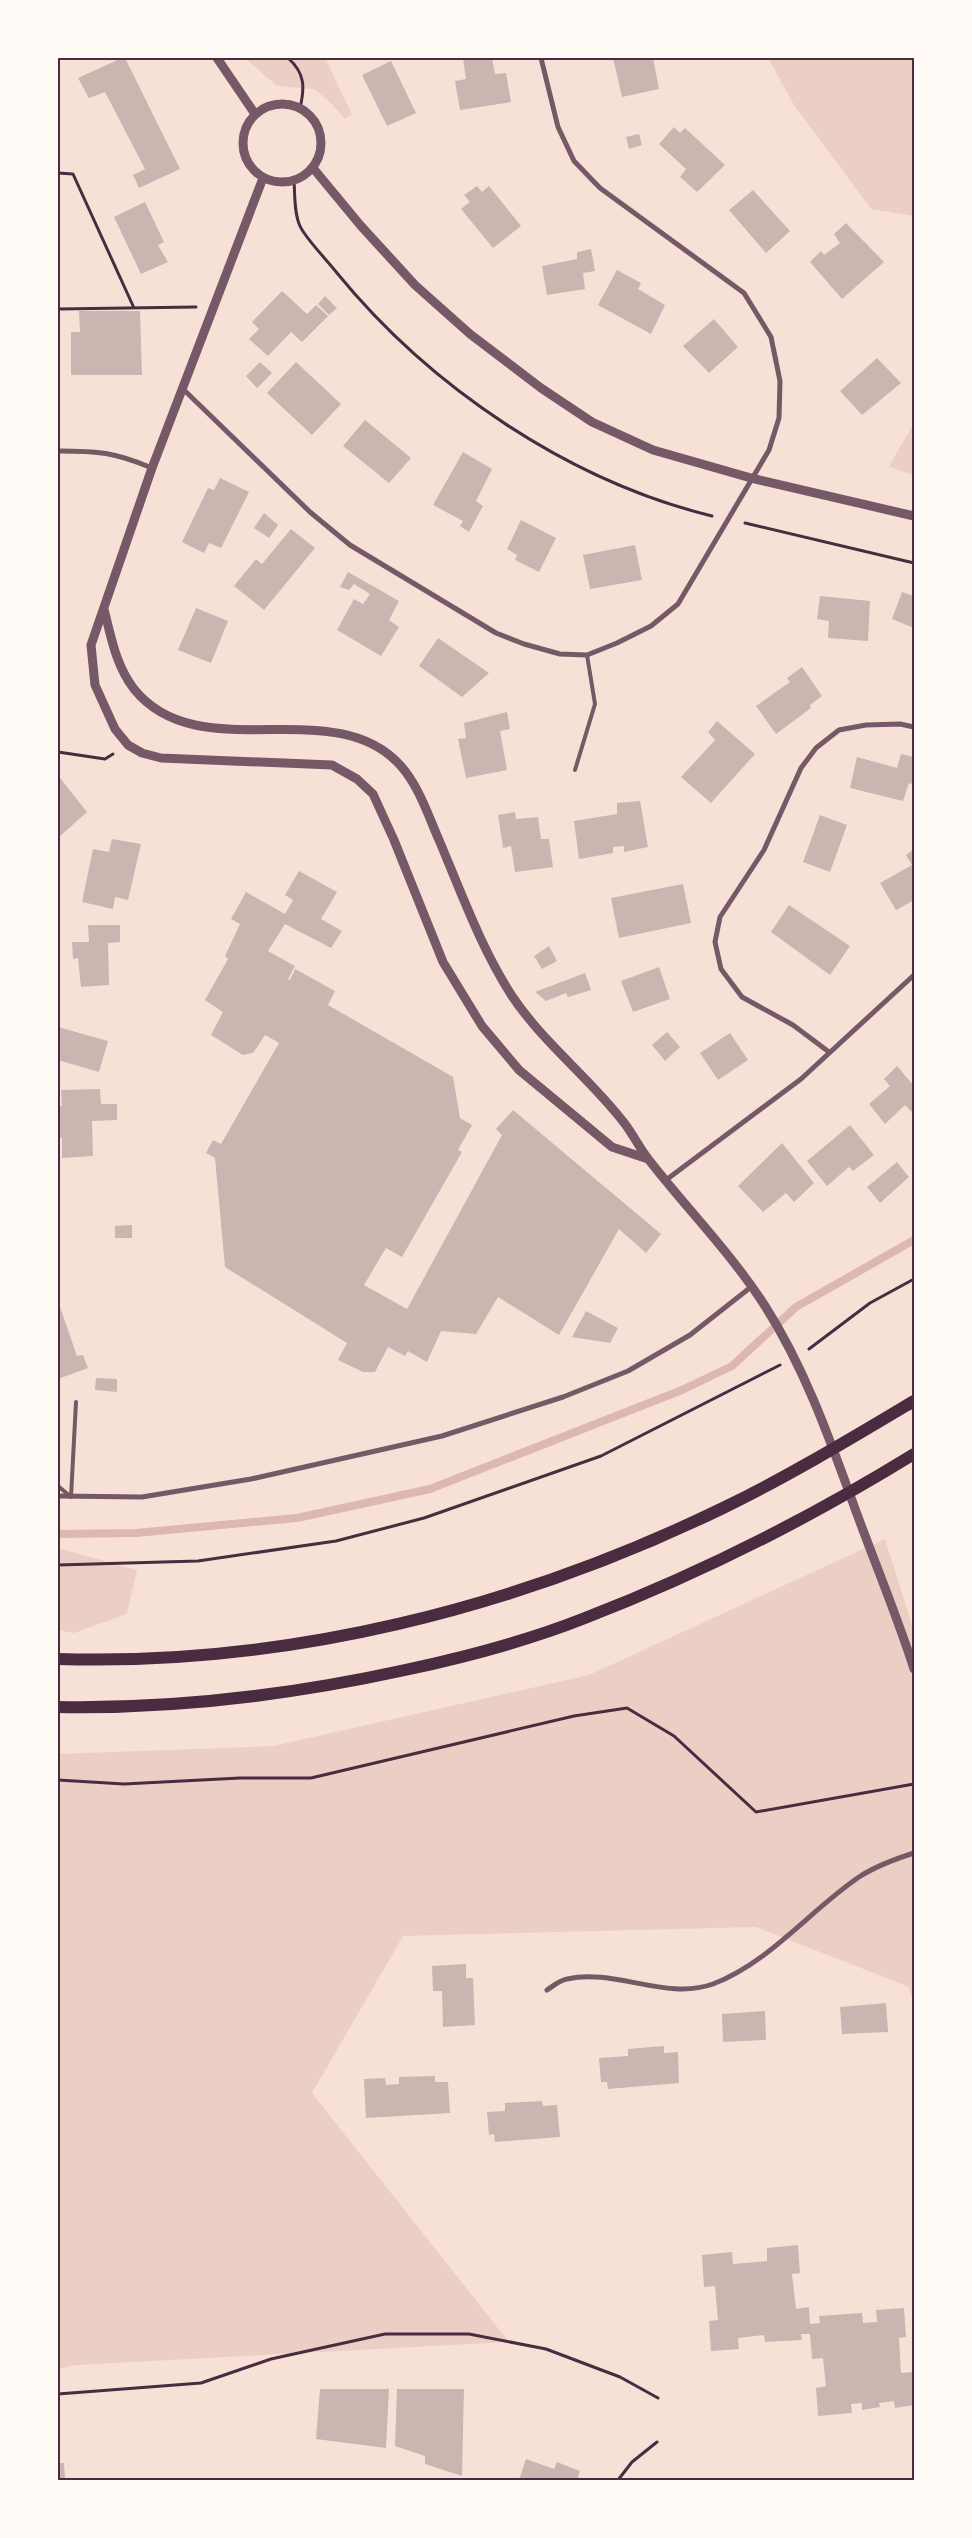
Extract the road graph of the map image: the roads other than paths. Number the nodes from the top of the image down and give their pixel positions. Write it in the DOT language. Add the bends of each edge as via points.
graph roads {
  1 [pos="217,58"];
  2 [pos="541,58"];
  3 [pos="255,114"];
  4 [pos="313,168"];
  5 [pos="263,178"];
  6 [pos="183,389"];
  7 [pos="58,451"];
  8 [pos="152,468"];
  9 [pos="752,478"];
  10 [pos="914,516"];
  11 [pos="104,609"];
  12 [pos="587,655"];
  13 [pos="914,727"];
  14 [pos="575,770"];
  15 [pos="914,975"];
  16 [pos="829,1052"];
  17 [pos="648,1159"];
  18 [pos="666,1180"];
  19 [pos="751,1287"];
  20 [pos="914,1401"];
  21 [pos="76,1402"];
  22 [pos="914,1454"];
  23 [pos="58,1486"];
  24 [pos="58,1496"];
  25 [pos="71,1497"];
  26 [pos="58,1659"];
  27 [pos="914,1668"];
  28 [pos="58,1707"];
  29 [pos="914,1853"];
  30 [pos="547,1990"];
  1 -- 3 [label="street"];
  2 -- 9 [label="street" via="558,127 574,161 600,188 744,293 771,337 780,381 779,418 769,450"];
  3 -- 4 [label="street" via="269,106 285,104 300,108 317,124 320,135 321,147"];
  3 -- 5 [label="street" via="247,124 242,148 246,160"];
  4 -- 5 [label="street" via="294,181 273,182"];
  4 -- 9 [label="street" via="416,285 470,334 541,388 592,422 653,450"];
  5 -- 6 [label="street"];
  6 -- 8 [label="street"];
  6 -- 12 [label="street" via="310,512 350,545 496,633 560,654"];
  7 -- 8 [label="street" via="117,454"];
  8 -- 11 [label="street"];
  9 -- 10 [label="street"];
  9 -- 12 [label="street" via="678,604 651,626"];
  11 -- 17 [label="street" via="116,656 132,686 164,714 216,728 331,732 358,738 398,762 415,784 478,931 512,995 544,1037 625,1124"];
  11 -- 17 [label="street" via="91,645 95,685 105,710 128,745 161,758 332,766 357,779 373,794 444,962 482,1026 519,1070 612,1147"];
  12 -- 14 [label="lane" via="595,704"];
  13 -- 16 [label="street" via="883,724 839,730 816,748 801,768 764,850 720,917 715,942 721,969 742,997 794,1025"];
  15 -- 16 [label="street"];
  16 -- 18 [label="street" via="801,1079"];
  17 -- 18 [label="street"];
  18 -- 19 [label="street"];
  19 -- 25 [label="street" via="690,1335 628,1372 442,1436 251,1480 142,1497"];
  19 -- 27 [label="street" via="784,1339 823,1420"];
  20 -- 26 [label="main road" via="789,1474 725,1507 627,1552 529,1587 435,1615 297,1644 226,1654 114,1661"];
  21 -- 25 [label="lane"];
  22 -- 28 [label="main road" via="804,1517 726,1556 583,1619 434,1664 332,1685 227,1700"];
  23 -- 25 [label="lane"];
  24 -- 25 [label="street"];
  29 -- 30 [label="street" via="859,1877 774,1947 738,1973 711,1985 684,1990 590,1975 565,1979"];
}
